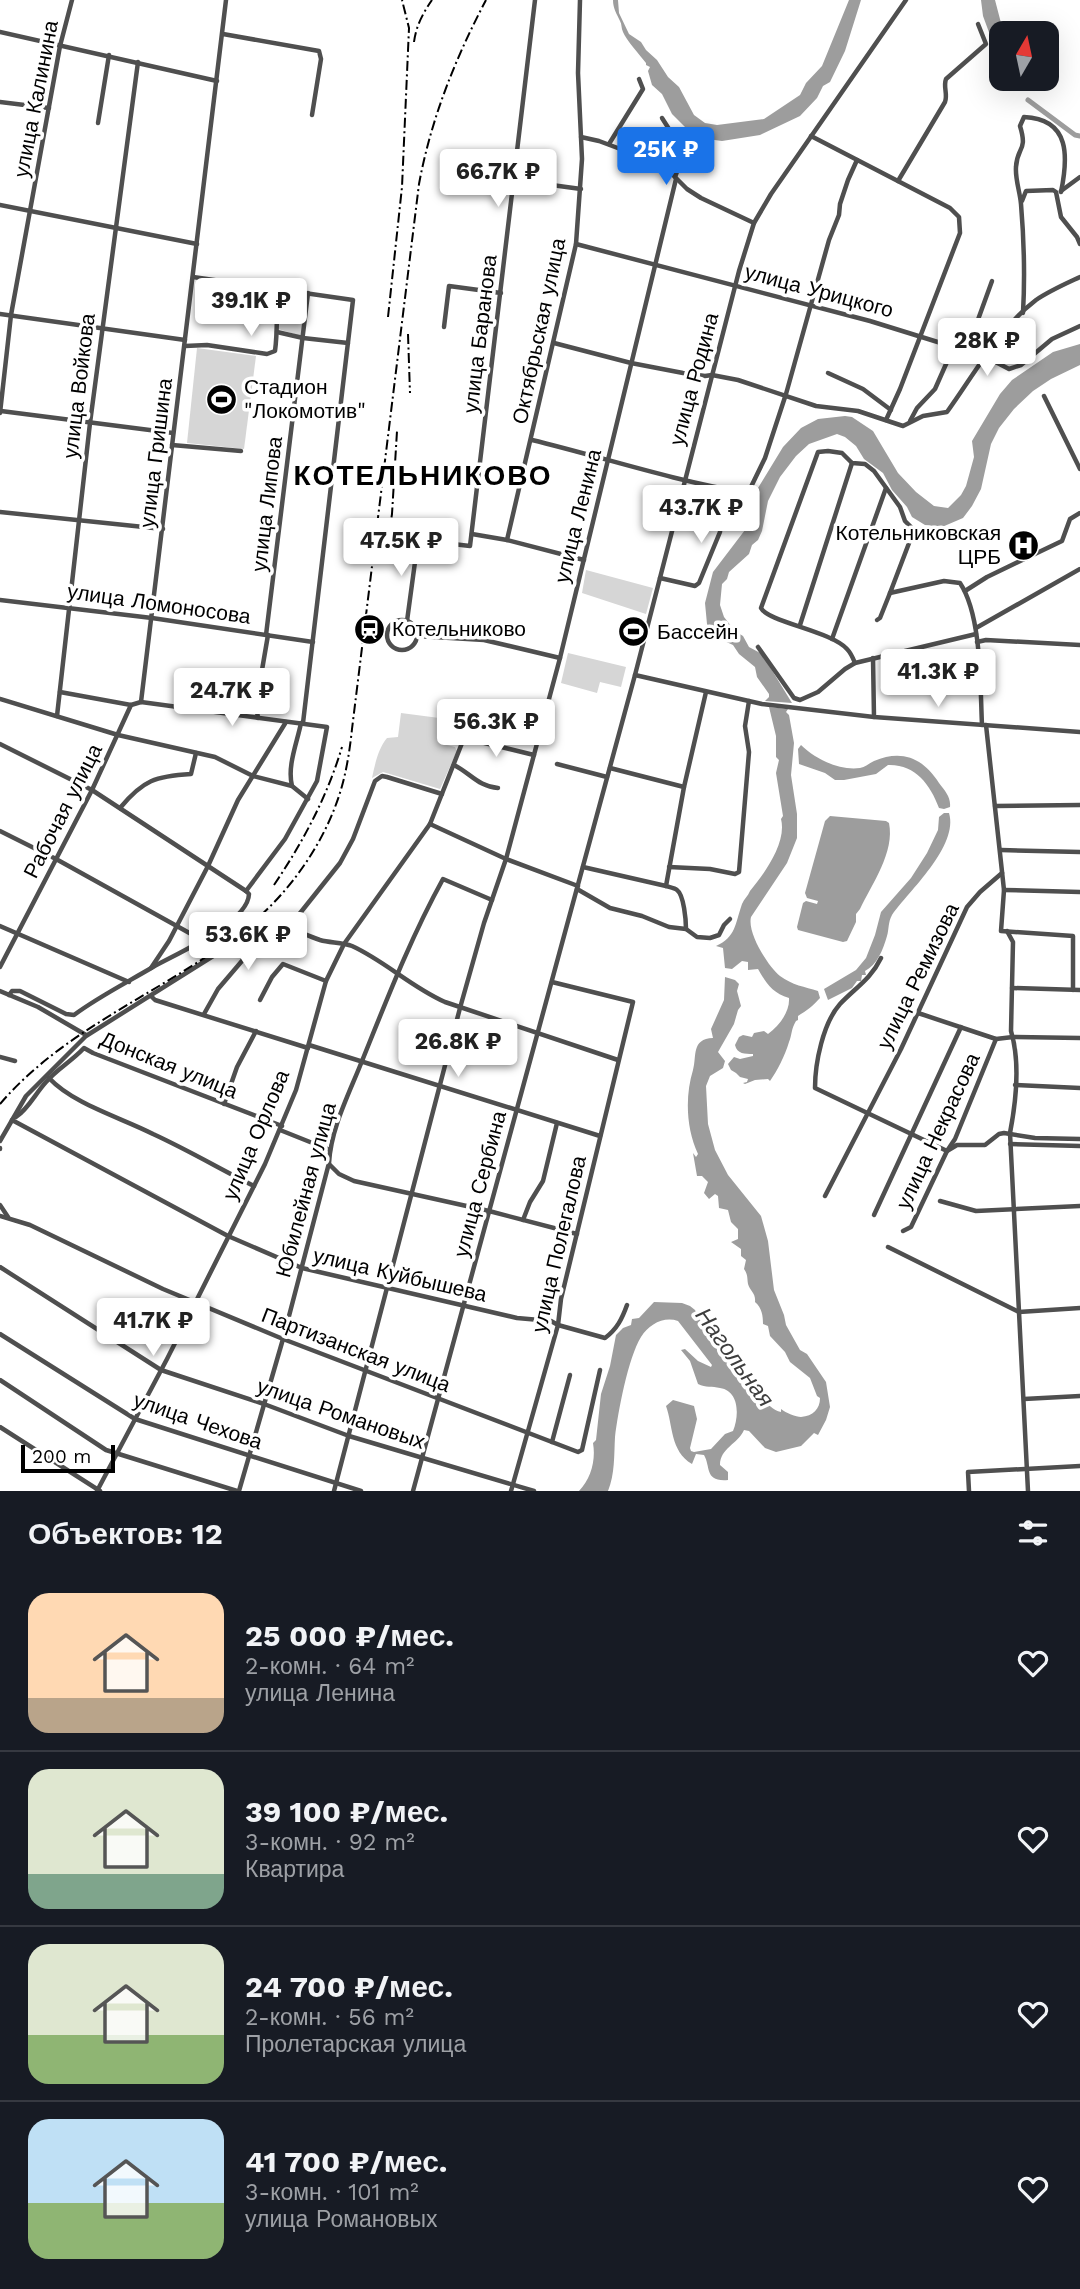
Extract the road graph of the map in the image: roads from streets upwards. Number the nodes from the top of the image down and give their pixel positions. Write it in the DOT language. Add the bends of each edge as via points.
graph roads {
  1 [pos="72,0"];
  2 [pos="226,0"];
  3 [pos="536,0"];
  4 [pos="580,0"];
  5 [pos="906,0"];
  6 [pos="978,24"];
  7 [pos="0,32"];
  8 [pos="223,34"];
  9 [pos="60,46"];
  10 [pos="109,55"];
  11 [pos="138,62"];
  12 [pos="639,79"];
  13 [pos="216,81"];
  14 [pos="0,102"];
  15 [pos="49,107"];
  16 [pos="312,115"];
  17 [pos="662,118"];
  18 [pos="98,123"];
  19 [pos="811,136"];
  20 [pos="581,137"];
  21 [pos="688,143"];
  22 [pos="609,144"];
  23 [pos="711,151"];
  24 [pos="857,160"];
  25 [pos="1080,177"];
  26 [pos="675,178"];
  27 [pos="515,180"];
  28 [pos="898,181"];
  29 [pos="581,189"];
  30 [pos="1061,192"];
  31 [pos="1057,199"];
  32 [pos="1021,203"];
  33 [pos="0,205"];
  34 [pos="30,212"];
  35 [pos="754,223"];
  36 [pos="115,229"];
  37 [pos="1079,237"];
  38 [pos="197,244"];
  39 [pos="576,244"];
  40 [pos="1080,244"];
  41 [pos="654,265"];
  42 [pos="193,277"];
  43 [pos="1080,277"];
  44 [pos="992,281"];
  45 [pos="736,286"];
  46 [pos="278,288"];
  47 [pos="308,293"];
  48 [pos="501,293"];
  49 [pos="812,305"];
  50 [pos="1023,313"];
  51 [pos="0,314"];
  52 [pos="11,315"];
  53 [pos="1080,326"];
  54 [pos="444,327"];
  55 [pos="102,328"];
  56 [pos="277,332"];
  57 [pos="921,335"];
  58 [pos="303,338"];
  59 [pos="554,342"];
  60 [pos="185,343"];
  61 [pos="348,343"];
  62 [pos="954,346"];
  63 [pos="967,350"];
  64 [pos="986,357"];
  65 [pos="631,363"];
  66 [pos="828,373"];
  67 [pos="712,374"];
  68 [pos="786,394"];
  69 [pos="1044,396"];
  70 [pos="891,410"];
  71 [pos="0,412"];
  72 [pos="886,420"];
  73 [pos="909,422"];
  74 [pos="90,423"];
  75 [pos="173,433"];
  76 [pos="532,440"];
  77 [pos="172,445"];
  78 [pos="241,451"];
  79 [pos="609,459"];
  80 [pos="852,463"];
  81 [pos="1080,469"];
  82 [pos="684,482"];
  83 [pos="887,488"];
  84 [pos="724,489"];
  85 [pos="0,512"];
  86 [pos="1080,513"];
  87 [pos="79,521"];
  88 [pos="163,529"];
  89 [pos="472,534"];
  90 [pos="507,540"];
  91 [pos="584,560"];
  92 [pos="1080,569"];
  93 [pos="660,578"];
  94 [pos="965,591"];
  95 [pos="890,593"];
  96 [pos="0,600"];
  97 [pos="70,608"];
  98 [pos="152,618"];
  99 [pos="877,620"];
  100 [pos="407,621"];
  101 [pos="800,625"];
  102 [pos="976,631"];
  103 [pos="267,635"];
  104 [pos="417,636"];
  105 [pos="832,639"];
  106 [pos="313,642"];
  107 [pos="977,642"];
  108 [pos="1080,645"];
  109 [pos="758,647"];
  110 [pos="560,658"];
  111 [pos="873,658"];
  112 [pos="855,663"];
  113 [pos="635,675"];
  114 [pos="60,692"];
  115 [pos="706,692"];
  116 [pos="0,699"];
  117 [pos="749,701"];
  118 [pos="141,702"];
  119 [pos="473,702"];
  120 [pos="131,705"];
  121 [pos="57,716"];
  122 [pos="874,717"];
  123 [pos="258,718"];
  124 [pos="286,722"];
  125 [pos="302,723"];
  126 [pos="984,725"];
  127 [pos="1080,732"];
  128 [pos="118,735"];
  129 [pos="464,738"];
  130 [pos="0,744"];
  131 [pos="196,752"];
  132 [pos="534,755"];
  133 [pos="557,764"];
  134 [pos="454,765"];
  135 [pos="610,768"];
  136 [pos="253,776"];
  137 [pos="607,777"];
  138 [pos="292,786"];
  139 [pos="684,787"];
  140 [pos="498,788"];
  141 [pos="92,790"];
  142 [pos="442,794"];
  143 [pos="308,799"];
  144 [pos="1080,805"];
  145 [pos="995,806"];
  146 [pos="120,808"];
  147 [pos="430,824"];
  148 [pos="0,831"];
  149 [pos="1000,849"];
  150 [pos="1080,852"];
  151 [pos="56,859"];
  152 [pos="506,859"];
  153 [pos="208,866"];
  154 [pos="583,867"];
  155 [pos="669,867"];
  156 [pos="1002,873"];
  157 [pos="666,886"];
  158 [pos="577,888"];
  159 [pos="1004,890"];
  160 [pos="246,891"];
  161 [pos="1080,892"];
  162 [pos="492,900"];
  163 [pos="730,919"];
  164 [pos="177,924"];
  165 [pos="0,926"];
  166 [pos="289,927"];
  167 [pos="686,929"];
  168 [pos="1007,931"];
  169 [pos="253,932"];
  170 [pos="18,933"];
  171 [pos="203,940"];
  172 [pos="344,944"];
  173 [pos="881,958"];
  174 [pos="0,967"];
  175 [pos="151,968"];
  176 [pos="396,974"];
  177 [pos="326,981"];
  178 [pos="129,982"];
  179 [pos="552,982"];
  180 [pos="1012,988"];
  181 [pos="1073,990"];
  182 [pos="1080,990"];
  183 [pos="0,991"];
  184 [pos="9,995"];
  185 [pos="151,996"];
  186 [pos="260,1000"];
  187 [pos="460,1008"];
  188 [pos="918,1013"];
  189 [pos="204,1014"];
  190 [pos="961,1027"];
  191 [pos="256,1031"];
  192 [pos="537,1033"];
  193 [pos="83,1034"];
  194 [pos="1013,1037"];
  195 [pos="1080,1038"];
  196 [pos="996,1039"];
  197 [pos="308,1047"];
  198 [pos="0,1057"];
  199 [pos="618,1060"];
  200 [pos="15,1062"];
  201 [pos="362,1062"];
  202 [pos="48,1077"];
  203 [pos="1015,1085"];
  204 [pos="439,1086"];
  205 [pos="1080,1088"];
  206 [pos="224,1104"];
  207 [pos="516,1109"];
  208 [pos="868,1113"];
  209 [pos="12,1120"];
  210 [pos="557,1122"];
  211 [pos="281,1128"];
  212 [pos="1010,1133"];
  213 [pos="912,1135"];
  214 [pos="600,1136"];
  215 [pos="1080,1139"];
  216 [pos="0,1141"];
  217 [pos="1010,1144"];
  218 [pos="1080,1146"];
  219 [pos="330,1150"];
  220 [pos="947,1152"];
  221 [pos="329,1163"];
  222 [pos="339,1174"];
  223 [pos="324,1180"];
  224 [pos="254,1186"];
  225 [pos="410,1194"];
  226 [pos="825,1196"];
  227 [pos="940,1201"];
  228 [pos="0,1205"];
  229 [pos="1080,1206"];
  230 [pos="1014,1209"];
  231 [pos="489,1211"];
  232 [pos="0,1216"];
  233 [pos="874,1216"];
  234 [pos="9,1218"];
  235 [pos="523,1220"];
  236 [pos="903,1231"];
  237 [pos="577,1234"];
  238 [pos="228,1236"];
  239 [pos="888,1247"];
  240 [pos="0,1267"];
  241 [pos="302,1268"];
  242 [pos="386,1287"];
  243 [pos="195,1302"];
  244 [pos="463,1304"];
  245 [pos="627,1306"];
  246 [pos="1080,1308"];
  247 [pos="1019,1312"];
  248 [pos="558,1325"];
  249 [pos="0,1334"];
  250 [pos="284,1339"];
  251 [pos="161,1370"];
  252 [pos="600,1370"];
  253 [pos="366,1371"];
  254 [pos="570,1375"];
  255 [pos="0,1380"];
  256 [pos="1080,1396"];
  257 [pos="437,1399"];
  258 [pos="1024,1399"];
  259 [pos="264,1404"];
  260 [pos="135,1419"];
  261 [pos="0,1427"];
  262 [pos="528,1433"];
  263 [pos="349,1436"];
  264 [pos="551,1442"];
  265 [pos="117,1454"];
  266 [pos="249,1456"];
  267 [pos="422,1458"];
  268 [pos="1080,1466"];
  269 [pos="1027,1469"];
  270 [pos="336,1484"];
  271 [pos="513,1484"];
  272 [pos="220,1489"];
  273 [pos="98,1491"];
  274 [pos="238,1491"];
  275 [pos="334,1491"];
  276 [pos="361,1491"];
  277 [pos="413,1491"];
  278 [pos="511,1491"];
  279 [pos="534,1491"];
  280 [pos="969,1491"];
  281 [pos="1028,1491"];
  1 -- 9 [label="street, улица Калинина"];
  2 -- 8 [label="street, улица Гришина"];
  3 -- 27 [label="street, улица Баранова"];
  4 -- 20 [label="street, Октябрьская улица"];
  5 -- 19 [label="street, улица Родина"];
  6 -- 28 [label="street" via="986,44 946,79 946,102"];
  7 -- 9 [label="street"];
  8 -- 13 [label="street, улица Гришина"];
  8 -- 16 [label="street" via="319,51"];
  9 -- 10 [label="street"];
  9 -- 15 [label="street, улица Калинина"];
  10 -- 11 [label="street"];
  10 -- 18 [label="street"];
  11 -- 13 [label="street"];
  11 -- 36 [label="street, улица Войкова"];
  12 -- 22 [label="street" via="643,89"];
  13 -- 38 [label="street, улица Гришина"];
  14 -- 15 [label="street"];
  15 -- 34 [label="street, улица Калинина"];
  17 -- 21 [label="street"];
  19 -- 24 [label="street"];
  19 -- 35 [label="street, улица Родина"];
  20 -- 22 [label="street"];
  20 -- 29 [label="street, Октябрьская улица"];
  21 -- 23 [label="street"];
  21 -- 26 [label="street, улица Ленина"];
  22 -- 26 [label="street" via="663,165"];
  24 -- 28 [label="street"];
  24 -- 49 [label="street"];
  25 -- 30 [label="street"];
  26 -- 35 [label="street" via="701,198"];
  26 -- 41 [label="street, улица Ленина"];
  27 -- 29 [label="street"];
  27 -- 48 [label="street, улица Баранова"];
  28 -- 57 [label="street" via="956,212 960,222 960,233"];
  29 -- 39 [label="street, Октябрьская улица"];
  30 -- 31 [label="street"];
  30 -- 32 [label="street" via="1066,162 1063,140 1052,126 1024,117 1020,126 1024,140 1016,167"];
  31 -- 32 [label="street" via="1054,190 1030,190"];
  31 -- 37 [label="street" via="1061,217"];
  32 -- 50 [label="street"];
  33 -- 34 [label="street"];
  34 -- 36 [label="street"];
  34 -- 52 [label="street, улица Калинина"];
  35 -- 45 [label="street, улица Родина"];
  36 -- 38 [label="street"];
  36 -- 55 [label="street, улица Войкова"];
  37 -- 40 [label="street"];
  38 -- 42 [label="street, улица Гришина"];
  39 -- 41 [label="street, улица Урицкого"];
  39 -- 59 [label="street, Октябрьская улица"];
  41 -- 45 [label="street, улица Урицкого"];
  41 -- 65 [label="street, улица Ленина"];
  42 -- 46 [label="street"];
  42 -- 60 [label="street, улица Гришина"];
  43 -- 50 [label="street" via="1047,293"];
  44 -- 63 [label="street"];
  45 -- 49 [label="street, улица Урицкого"];
  45 -- 67 [label="street, улица Родина"];
  46 -- 47 [label="street"];
  46 -- 56 [label="street"];
  47 -- 58 [label="street, улица Липова"];
  47 -- 61 [label="street" via="353,300"];
  48 -- 54 [label="street" via="449,286"];
  48 -- 89 [label="street, улица Баранова"];
  49 -- 57 [label="street, улица Урицкого"];
  49 -- 68 [label="street"];
  50 -- 64 [label="street"];
  51 -- 52 [label="street"];
  52 -- 55 [label="street"];
  52 -- 71 [label="street, улица Калинина"];
  53 -- 64 [label="street, улица Урицкого" via="1052,339 1017,368 1009,369"];
  55 -- 60 [label="street"];
  55 -- 74 [label="street, улица Войкова"];
  56 -- 58 [label="street"];
  56 -- 60 [label="street" via="275,351 267,354"];
  57 -- 62 [label="street, улица Урицкого"];
  57 -- 70 [label="street"];
  58 -- 61 [label="street"];
  58 -- 103 [label="street, улица Липова"];
  59 -- 65 [label="street"];
  59 -- 76 [label="street, Октябрьская улица"];
  60 -- 75 [label="street, улица Гришина"];
  61 -- 106 [label="street"];
  62 -- 63 [label="street, улица Урицкого"];
  62 -- 73 [label="street" via="935,389"];
  63 -- 64 [label="street, улица Урицкого"];
  64 -- 73 [label="street" via="947,412"];
  65 -- 67 [label="street"];
  65 -- 79 [label="street, улица Ленина"];
  66 -- 70 [label="street" via="869,392"];
  67 -- 68 [label="street"];
  67 -- 82 [label="street, улица Родина"];
  68 -- 72 [label="street" via="816,406"];
  68 -- 84 [label="street" via="765,458 748,491"];
  69 -- 81 [label="street"];
  70 -- 72 [label="street"];
  71 -- 74 [label="street"];
  72 -- 73 [label="street" via="900,426"];
  74 -- 75 [label="street"];
  74 -- 87 [label="street, улица Войкова"];
  75 -- 77 [label="street, улица Гришина"];
  76 -- 79 [label="street"];
  76 -- 90 [label="street, Октябрьская улица"];
  77 -- 78 [label="street"];
  77 -- 88 [label="street, улица Гришина"];
  79 -- 82 [label="street"];
  79 -- 91 [label="street, улица Ленина"];
  80 -- 83 [label="street" via="874,471"];
  80 -- 101 [label="street"];
  80 -- 101 [label="street" via="842,453 818,452 761,608 765,614"];
  82 -- 84 [label="street"];
  82 -- 93 [label="street, улица Родина"];
  83 -- 95 [label="street" via="914,530"];
  83 -- 105 [label="street"];
  84 -- 93 [label="street" via="720,532 699,583"];
  85 -- 87 [label="street"];
  86 -- 94 [label="street" via="1070,519 1062,541"];
  87 -- 88 [label="street"];
  87 -- 97 [label="street, улица Войкова"];
  88 -- 98 [label="street, улица Гришина"];
  89 -- 90 [label="street"];
  89 -- 100 [label="street, улица Баранова" via="470,546 418,540"];
  90 -- 91 [label="street"];
  91 -- 110 [label="street, улица Ленина"];
  92 -- 102 [label="street"];
  93 -- 113 [label="street, улица Родина"];
  94 -- 95 [label="street" via="954,581"];
  94 -- 102 [label="street"];
  95 -- 99 [label="street"];
  96 -- 97 [label="street, улица Ломоносова"];
  97 -- 98 [label="street, улица Ломоносова"];
  97 -- 114 [label="street, улица Войкова"];
  98 -- 103 [label="street, улица Ломоносова"];
  98 -- 118 [label="street, улица Гришина"];
  100 -- 104 [label="street" via="414,625"];
  100 -- 104 [label="street" via="397,621 389,628 391,644 407,649"];
  101 -- 105 [label="street"];
  102 -- 107 [label="street"];
  102 -- 111 [label="street"];
  103 -- 106 [label="street, улица Ломоносова"];
  103 -- 123 [label="street, улица Липова"];
  104 -- 110 [label="street" via="484,640"];
  105 -- 112 [label="street" via="849,650"];
  106 -- 125 [label="street"];
  107 -- 108 [label="street"];
  107 -- 126 [label="street"];
  109 -- 112 [label="street" via="797,700 818,692"];
  110 -- 132 [label="street, улица Ленина"];
  111 -- 112 [label="street"];
  111 -- 122 [label="street"];
  113 -- 115 [label="street"];
  113 -- 135 [label="street, улица Родина"];
  114 -- 120 [label="street"];
  114 -- 121 [label="street, улица Войкова"];
  115 -- 117 [label="street"];
  115 -- 139 [label="street"];
  116 -- 121 [label="street"];
  117 -- 122 [label="street"];
  117 -- 155 [label="street" via="740,871"];
  118 -- 120 [label="street"];
  118 -- 123 [label="street"];
  119 -- 129 [label="street"];
  120 -- 128 [label="street, Рабочая улица"];
  121 -- 128 [label="street"];
  122 -- 126 [label="street"];
  123 -- 124 [label="street"];
  124 -- 125 [label="street"];
  124 -- 136 [label="street"];
  125 -- 138 [label="street" via="293,754"];
  125 -- 143 [label="street" via="327,727 319,775"];
  126 -- 127 [label="street"];
  126 -- 145 [label="street"];
  128 -- 131 [label="street"];
  128 -- 141 [label="street, Рабочая улица"];
  129 -- 132 [label="street"];
  129 -- 134 [label="street"];
  130 -- 141 [label="street"];
  131 -- 136 [label="street"];
  131 -- 146 [label="street" via="191,774 148,781"];
  132 -- 152 [label="street, улица Ленина"];
  133 -- 137 [label="street"];
  134 -- 140 [label="street" via="480,783"];
  134 -- 142 [label="street"];
  135 -- 137 [label="street, улица Родина"];
  135 -- 139 [label="street"];
  136 -- 138 [label="street"];
  136 -- 153 [label="street"];
  137 -- 154 [label="street, улица Родина"];
  138 -- 143 [label="street"];
  139 -- 155 [label="street"];
  141 -- 146 [label="street"];
  141 -- 151 [label="street, Рабочая улица"];
  142 -- 147 [label="street, улица Орлова"];
  142 -- 166 [label="street" via="382,776 376,781 340,863"];
  143 -- 160 [label="street"];
  144 -- 145 [label="street"];
  145 -- 149 [label="street"];
  146 -- 153 [label="street"];
  147 -- 152 [label="street"];
  147 -- 172 [label="street, улица Орлова"];
  148 -- 151 [label="street"];
  149 -- 150 [label="street"];
  149 -- 156 [label="street"];
  151 -- 164 [label="street"];
  151 -- 170 [label="street, Рабочая улица"];
  152 -- 158 [label="street"];
  152 -- 162 [label="street, улица Ленина"];
  153 -- 160 [label="street"];
  153 -- 164 [label="street"];
  154 -- 157 [label="street"];
  154 -- 158 [label="street, улица Родина"];
  155 -- 157 [label="street"];
  156 -- 159 [label="street"];
  156 -- 188 [label="street, улица Ремизова" via="967,907"];
  157 -- 167 [label="street" via="680,893"];
  158 -- 167 [label="street" via="610,908"];
  158 -- 179 [label="street, улица Сербина"];
  159 -- 161 [label="street"];
  159 -- 168 [label="street" via="1002,931"];
  160 -- 171 [label="street" via="249,901 243,908"];
  162 -- 176 [label="street, Юбилейная улица" via="443,879"];
  162 -- 187 [label="street, улица Ленина"];
  163 -- 167 [label="street" via="715,937 697,937"];
  164 -- 171 [label="street"];
  164 -- 175 [label="street"];
  165 -- 170 [label="street"];
  166 -- 169 [label="street"];
  166 -- 172 [label="street"];
  168 -- 180 [label="street" via="1013,942"];
  168 -- 181 [label="street" via="1073,936"];
  169 -- 185 [label="street"];
  169 -- 189 [label="street" via="259,941 218,989"];
  170 -- 174 [label="street, Рабочая улица"];
  170 -- 178 [label="street"];
  171 -- 175 [label="street"];
  172 -- 176 [label="street"];
  172 -- 177 [label="street, улица Орлова"];
  173 -- 208 [label="street" via="869,978 827,1023 814,1085"];
  175 -- 178 [label="street"];
  176 -- 187 [label="street"];
  176 -- 201 [label="street, Юбилейная улица"];
  177 -- 186 [label="street" via="283,964"];
  177 -- 197 [label="street, улица Орлова"];
  178 -- 184 [label="street" via="74,1015 20,991"];
  179 -- 192 [label="street, улица Сербина"];
  179 -- 199 [label="street, улица Полегалова" via="632,1002"];
  180 -- 181 [label="street"];
  180 -- 194 [label="street"];
  181 -- 182 [label="street"];
  183 -- 184 [label="street"];
  184 -- 193 [label="street"];
  185 -- 189 [label="street"];
  185 -- 193 [label="street"];
  187 -- 192 [label="street"];
  187 -- 204 [label="street, улица Ленина"];
  188 -- 190 [label="street"];
  188 -- 208 [label="street, улица Ремизова"];
  189 -- 191 [label="street"];
  190 -- 196 [label="street"];
  190 -- 213 [label="street"];
  191 -- 197 [label="street"];
  191 -- 206 [label="street"];
  192 -- 199 [label="street"];
  192 -- 207 [label="street, улица Сербина"];
  193 -- 202 [label="street"];
  194 -- 195 [label="street"];
  194 -- 196 [label="street"];
  194 -- 203 [label="street"];
  196 -- 220 [label="street, улица Некрасова"];
  197 -- 201 [label="street"];
  197 -- 211 [label="street, улица Орлова"];
  198 -- 200 [label="street"];
  199 -- 214 [label="street, улица Полегалова"];
  201 -- 204 [label="street"];
  201 -- 219 [label="street, Юбилейная улица"];
  202 -- 206 [label="street, Донская улица" via="84,1048"];
  202 -- 209 [label="street" via="30,1104"];
  202 -- 224 [label="street" via="102,1111"];
  203 -- 205 [label="street"];
  203 -- 212 [label="street"];
  204 -- 207 [label="street"];
  204 -- 225 [label="street, улица Ленина"];
  206 -- 211 [label="street, Донская улица"];
  207 -- 210 [label="street"];
  207 -- 231 [label="street, улица Сербина"];
  208 -- 213 [label="street"];
  208 -- 226 [label="street, улица Ремизова"];
  209 -- 216 [label="street"];
  209 -- 238 [label="street, улица Куйбышева"];
  210 -- 214 [label="street"];
  210 -- 235 [label="street" via="543,1181"];
  211 -- 219 [label="street, Донская улица"];
  211 -- 224 [label="street, улица Орлова"];
  212 -- 215 [label="street"];
  212 -- 217 [label="street"];
  212 -- 220 [label="street" via="999,1134 985,1145 957,1145"];
  213 -- 220 [label="street"];
  213 -- 233 [label="street"];
  214 -- 237 [label="street, улица Полегалова"];
  217 -- 218 [label="street"];
  217 -- 230 [label="street"];
  219 -- 221 [label="street, Юбилейная улица"];
  220 -- 236 [label="street, улица Некрасова" via="911,1227"];
  221 -- 222 [label="street"];
  221 -- 223 [label="street, Юбилейная улица"];
  222 -- 223 [label="street"];
  222 -- 225 [label="street"];
  223 -- 241 [label="street, Юбилейная улица"];
  224 -- 238 [label="street, улица Орлова"];
  225 -- 231 [label="street"];
  225 -- 242 [label="street, улица Ленина"];
  227 -- 230 [label="street" via="976,1211"];
  228 -- 234 [label="street"];
  229 -- 230 [label="street"];
  230 -- 247 [label="street"];
  231 -- 235 [label="street"];
  231 -- 244 [label="street, улица Сербина"];
  232 -- 234 [label="street, Партизанская улица"];
  234 -- 243 [label="street, Партизанская улица"];
  235 -- 237 [label="street"];
  237 -- 248 [label="street, улица Полегалова"];
  238 -- 241 [label="street, улица Куйбышева"];
  238 -- 243 [label="street, улица Орлова"];
  239 -- 247 [label="street"];
  240 -- 251 [label="street, улица Романовых"];
  241 -- 242 [label="street, улица Куйбышева"];
  241 -- 250 [label="street, Юбилейная улица"];
  242 -- 244 [label="street, улица Куйбышева"];
  242 -- 253 [label="street, улица Ленина"];
  243 -- 250 [label="street, Партизанская улица"];
  243 -- 251 [label="street, улица Орлова"];
  244 -- 248 [label="street, улица Куйбышева"];
  244 -- 257 [label="street, улица Сербина"];
  245 -- 248 [label="street, улица Куйбышева" via="606,1338"];
  246 -- 247 [label="street"];
  247 -- 258 [label="street"];
  248 -- 262 [label="street, улица Полегалова"];
  249 -- 260 [label="street, улица Чехова"];
  250 -- 253 [label="street, Партизанская улица"];
  250 -- 259 [label="street, Юбилейная улица"];
  251 -- 259 [label="street, улица Романовых"];
  251 -- 260 [label="street, улица Орлова"];
  252 -- 264 [label="street, Партизанская улица" via="582,1450"];
  253 -- 257 [label="street, Партизанская улица"];
  253 -- 263 [label="street, улица Ленина"];
  254 -- 264 [label="street"];
  255 -- 265 [label="street" via="98,1447"];
  256 -- 258 [label="street"];
  257 -- 262 [label="street, Партизанская улица"];
  257 -- 267 [label="street, улица Сербина"];
  258 -- 269 [label="street"];
  259 -- 263 [label="street, улица Романовых"];
  259 -- 266 [label="street, Юбилейная улица"];
  260 -- 265 [label="street, улица Орлова"];
  260 -- 266 [label="street, улица Чехова"];
  261 -- 273 [label="street"];
  262 -- 264 [label="street, Партизанская улица"];
  262 -- 271 [label="street, улица Полегалова"];
  263 -- 267 [label="street, улица Романовых"];
  263 -- 270 [label="street, улица Ленина"];
  265 -- 272 [label="street"];
  265 -- 273 [label="street, улица Орлова"];
  266 -- 270 [label="street, улица Чехова"];
  266 -- 274 [label="street, Юбилейная улица"];
  267 -- 271 [label="street, улица Романовых"];
  267 -- 277 [label="street, улица Сербина"];
  268 -- 269 [label="street"];
  269 -- 280 [label="street" via="968,1472"];
  269 -- 281 [label="street"];
  270 -- 275 [label="street, улица Ленина"];
  270 -- 276 [label="street, улица Чехова"];
  271 -- 278 [label="street, улица Полегалова"];
  271 -- 279 [label="street, улица Романовых"];
  272 -- 274 [label="street"];
}
